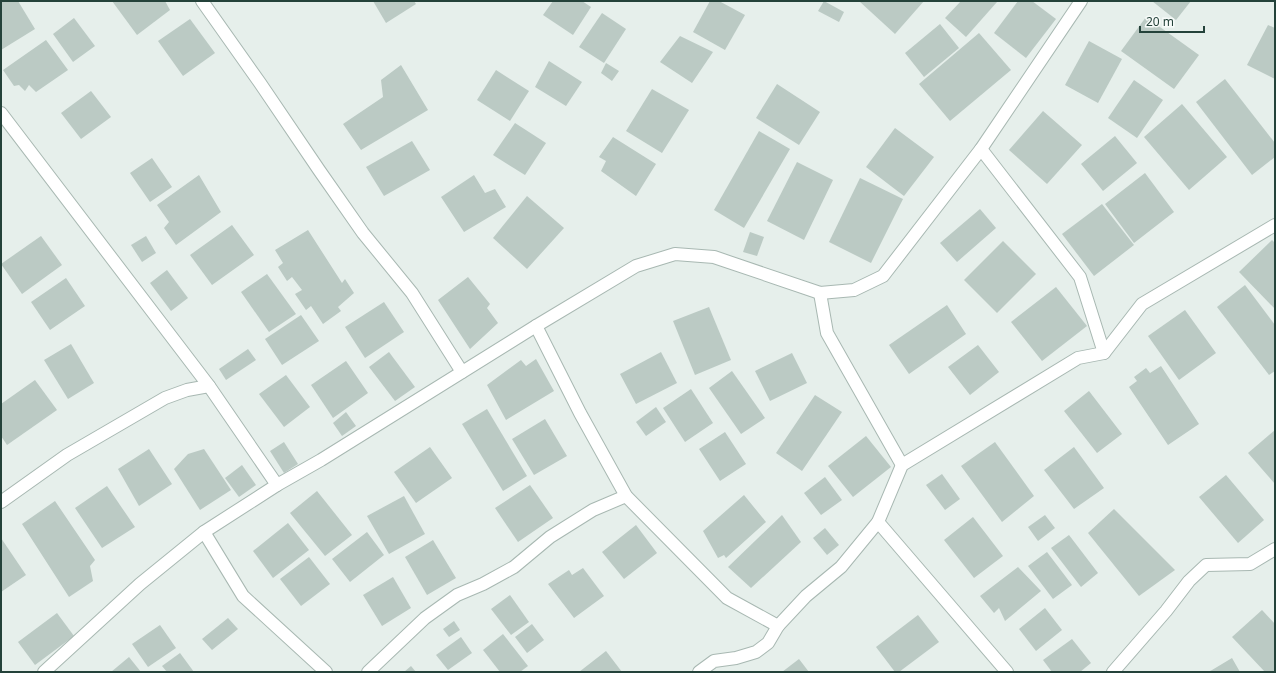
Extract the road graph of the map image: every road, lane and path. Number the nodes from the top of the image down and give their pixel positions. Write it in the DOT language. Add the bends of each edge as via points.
graph roads {
  1 [pos="202,1"];
  2 [pos="1081,1"];
  3 [pos="1,113"];
  4 [pos="981,149"];
  5 [pos="1275,226"];
  6 [pos="820,293"];
  7 [pos="536,326"];
  8 [pos="1104,353"];
  9 [pos="462,372"];
  10 [pos="209,386"];
  11 [pos="902,465"];
  12 [pos="277,485"];
  13 [pos="626,496"];
  14 [pos="1,502"];
  15 [pos="878,522"];
  16 [pos="204,532"];
  17 [pos="1275,549"];
  18 [pos="778,626"];
  19 [pos="44,672"];
  20 [pos="326,672"];
  21 [pos="368,672"];
  22 [pos="699,672"];
  23 [pos="1007,672"];
  24 [pos="1113,672"];
  1 -- 9 [label="street" via="364,233 412,293"];
  2 -- 4 [label="street"];
  3 -- 10 [label="street"];
  4 -- 6 [label="street" via="883,276 854,290"];
  4 -- 8 [label="street" via="1080,277"];
  5 -- 8 [label="street" via="1142,304"];
  6 -- 7 [label="street" via="714,257 675,254 636,266"];
  6 -- 11 [label="street" via="827,333"];
  7 -- 9 [label="street"];
  7 -- 13 [label="street"];
  8 -- 11 [label="street" via="1078,358"];
  9 -- 12 [label="street"];
  10 -- 12 [label="street"];
  10 -- 14 [label="street" via="164,398 67,455"];
  11 -- 15 [label="street"];
  12 -- 16 [label="street"];
  13 -- 18 [label="street" via="727,598"];
  13 -- 21 [label="street" via="593,510 550,537 514,567 457,595 426,618"];
  15 -- 18 [label="street" via="841,567 806,596"];
  15 -- 23 [label="street"];
  16 -- 19 [label="street" via="140,584"];
  16 -- 20 [label="street" via="243,596"];
  17 -- 24 [label="street" via="1250,564 1206,565 1189,580 1166,611"];
  18 -- 22 [label="street" via="768,643 756,652 714,661"];
}
